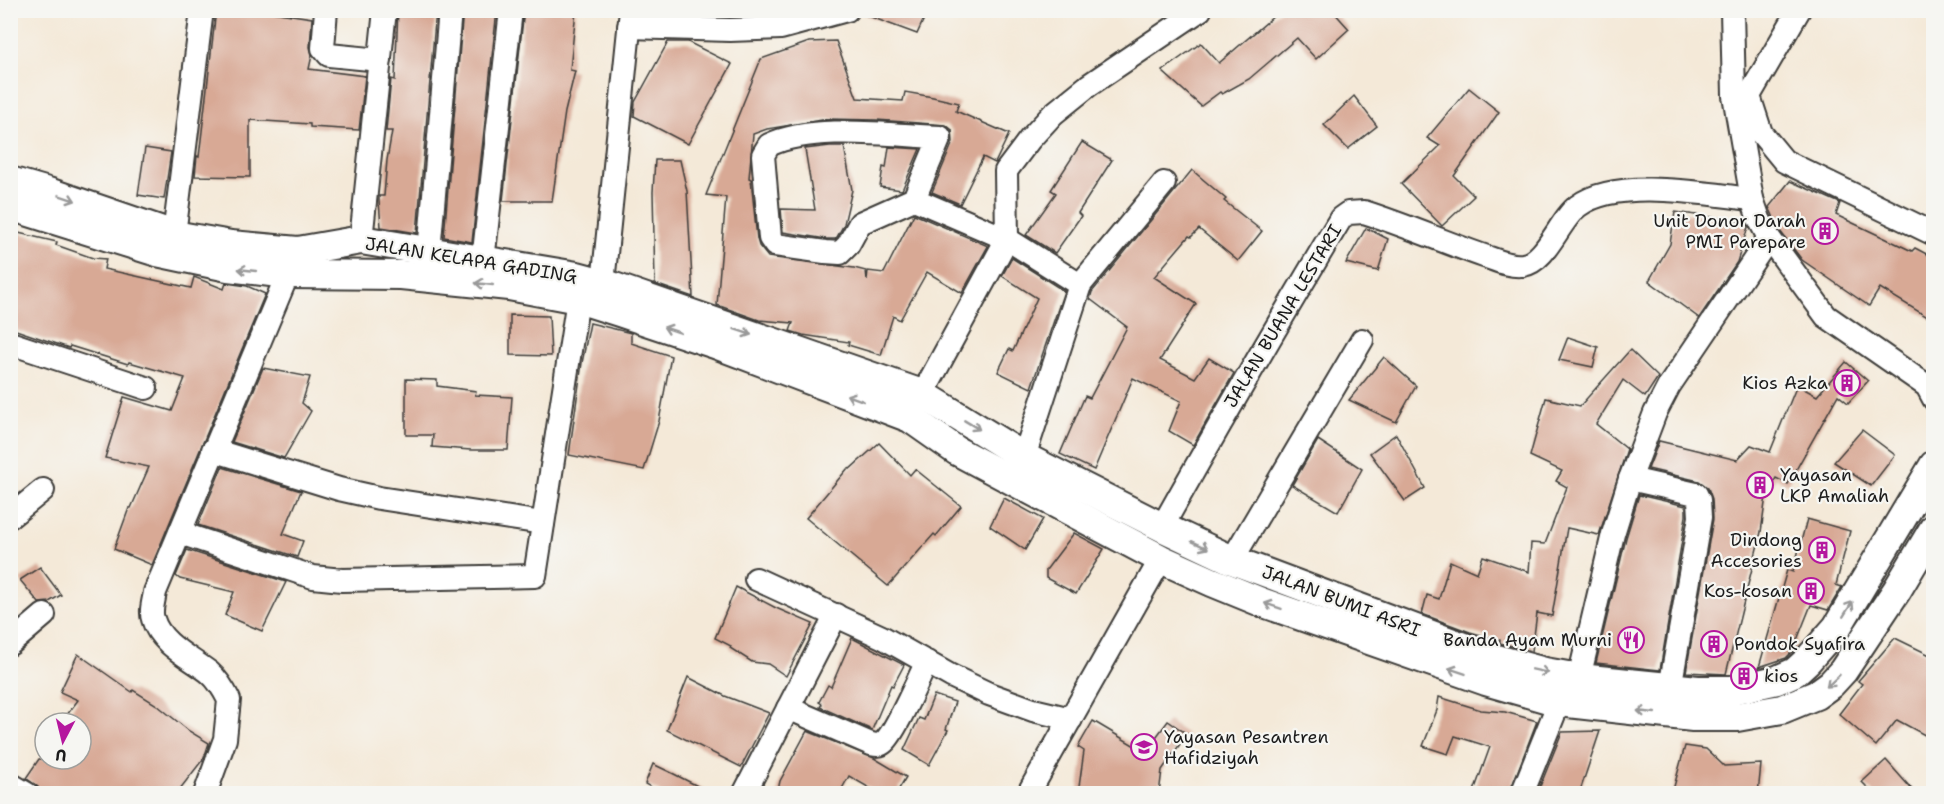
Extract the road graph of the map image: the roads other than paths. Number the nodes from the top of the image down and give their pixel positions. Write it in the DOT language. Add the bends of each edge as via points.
graph roads {
  1 [pos="202,10"];
  2 [pos="327,10"];
  3 [pos="385,10"];
  4 [pos="450,10"];
  5 [pos="511,10"];
  6 [pos="847,10"];
  7 [pos="1200,10"];
  8 [pos="1732,10"];
  9 [pos="1799,10"];
  10 [pos="630,19"];
  11 [pos="380,60"];
  12 [pos="1742,96"];
  13 [pos="10,182"];
  14 [pos="1164,183"];
  15 [pos="914,198"];
  16 [pos="1752,198"];
  17 [pos="10,206"];
  18 [pos="1934,234"];
  19 [pos="174,235"];
  20 [pos="1769,238"];
  21 [pos="1007,239"];
  22 [pos="361,240"];
  23 [pos="429,252"];
  24 [pos="483,261"];
  25 [pos="293,262"];
  26 [pos="603,283"];
  27 [pos="1080,285"];
  28 [pos="578,299"];
  29 [pos="1362,340"];
  30 [pos="10,343"];
  31 [pos="146,388"];
  32 [pos="1931,391"];
  33 [pos="916,406"];
  34 [pos="213,450"];
  35 [pos="1024,457"];
  36 [pos="1934,465"];
  37 [pos="1630,479"];
  38 [pos="43,490"];
  39 [pos="10,517"];
  40 [pos="543,523"];
  41 [pos="1162,527"];
  42 [pos="1934,528"];
  43 [pos="180,533"];
  44 [pos="1161,559"];
  45 [pos="1232,560"];
  46 [pos="1869,575"];
  47 [pos="756,579"];
  48 [pos="1897,590"];
  49 [pos="44,615"];
  50 [pos="836,615"];
  51 [pos="10,644"];
  52 [pos="927,662"];
  53 [pos="1490,670"];
  54 [pos="1579,678"];
  55 [pos="1670,688"];
  56 [pos="1558,702"];
  57 [pos="788,708"];
  58 [pos="1071,719"];
  59 [pos="10,784"];
  60 [pos="27,794"];
  61 [pos="205,794"];
  62 [pos="744,794"];
  63 [pos="1028,794"];
  64 [pos="1522,794"];
  1 -- 19 [label="street"];
  2 -- 11 [label="street" via="323,48 326,53"];
  3 -- 11 [label="street"];
  4 -- 23 [label="street"];
  5 -- 24 [label="street"];
  6 -- 10 [label="street" via="781,28 730,30"];
  7 -- 21 [label="street" via="1089,85 1030,139 1006,171"];
  8 -- 12 [label="street"];
  9 -- 12 [label="street"];
  10 -- 26 [label="street"];
  11 -- 22 [label="street"];
  12 -- 16 [label="street"];
  12 -- 18 [label="street" via="1761,133 1784,161"];
  13 -- 19 [label="street, JALAN KELAPA GADING, one-way"];
  14 -- 27 [label="street"];
  15 -- 15 [label="street" via="940,137 839,133 800,136 769,145 764,154 770,238 775,245 840,253 860,223"];
  15 -- 21 [label="street"];
  16 -- 20 [label="street"];
  16 -- 41 [label="street, JALAN BUANA LESTARI" via="1657,189 1612,192 1576,207 1539,256 1522,266 1364,212 1348,213 1341,218 1305,278"];
  25 -- 17 [label="street, JALAN KELAPA GADING, one-way" via="228,267 157,252"];
  19 -- 25 [label="street, JALAN KELAPA GADING"];
  20 -- 32 [label="street" via="1826,316"];
  20 -- 37 [label="street" via="1669,386 1654,413"];
  21 -- 27 [label="street"];
  21 -- 33 [label="street"];
  22 -- 23 [label="street, JALAN KELAPA GADING"];
  22 -- 25 [label="street, JALAN KELAPA GADING"];
  23 -- 24 [label="street, JALAN KELAPA GADING"];
  24 -- 26 [label="street, JALAN KELAPA GADING"];
  28 -- 25 [label="street, JALAN KELAPA GADING, one-way" via="509,286"];
  25 -- 34 [label="street"];
  26 -- 33 [label="street, JALAN KELAPA GADING, one-way"];
  27 -- 35 [label="street"];
  33 -- 28 [label="street, JALAN KELAPA GADING, one-way"];
  28 -- 40 [label="street"];
  29 -- 45 [label="street"];
  30 -- 31 [label="street"];
  33 -- 35 [label="street, JALAN BUMI ASRI, one-way"];
  33 -- 44 [label="street, JALAN BUMI ASRI" via="957,451"];
  34 -- 40 [label="street" via="379,498"];
  34 -- 43 [label="street"];
  35 -- 41 [label="street, JALAN BUMI ASRI"];
  36 -- 46 [label="street, JALAN BUMI ASRI"];
  37 -- 54 [label="street"];
  37 -- 55 [label="street" via="1696,494 1699,500 1700,517"];
  38 -- 39 [label="street"];
  40 -- 43 [label="street" via="535,576 342,580 313,577"];
  41 -- 45 [label="street, JALAN BUMI ASRI, one-way"];
  42 -- 48 [label="street, JALAN BUMI ASRI"];
  43 -- 61 [label="street" via="155,592 152,618 171,645 212,675 229,700 225,740"];
  53 -- 44 [label="street, JALAN BUMI ASRI, one-way" via="1261,602"];
  44 -- 58 [label="street"];
  45 -- 53 [label="street, JALAN BUMI ASRI"];
  46 -- 48 [label="street"];
  55 -- 46 [label="street, JALAN BUMI ASRI, one-way" via="1732,690 1796,672 1837,627"];
  47 -- 50 [label="street"];
  48 -- 56 [label="street, JALAN BUMI ASRI, one-way" via="1831,684 1782,709 1737,717 1694,717"];
  49 -- 51 [label="street"];
  50 -- 52 [label="street"];
  50 -- 57 [label="street"];
  52 -- 57 [label="street" via="887,739 877,746"];
  52 -- 58 [label="street" via="989,694"];
  53 -- 54 [label="street, JALAN BUMI ASRI, one-way"];
  53 -- 56 [label="street, JALAN BUMI ASRI"];
  54 -- 55 [label="street, JALAN BUMI ASRI"];
  56 -- 64 [label="street"];
  57 -- 62 [label="street"];
  58 -- 63 [label="street"];
  59 -- 60 [label="street"];
}
